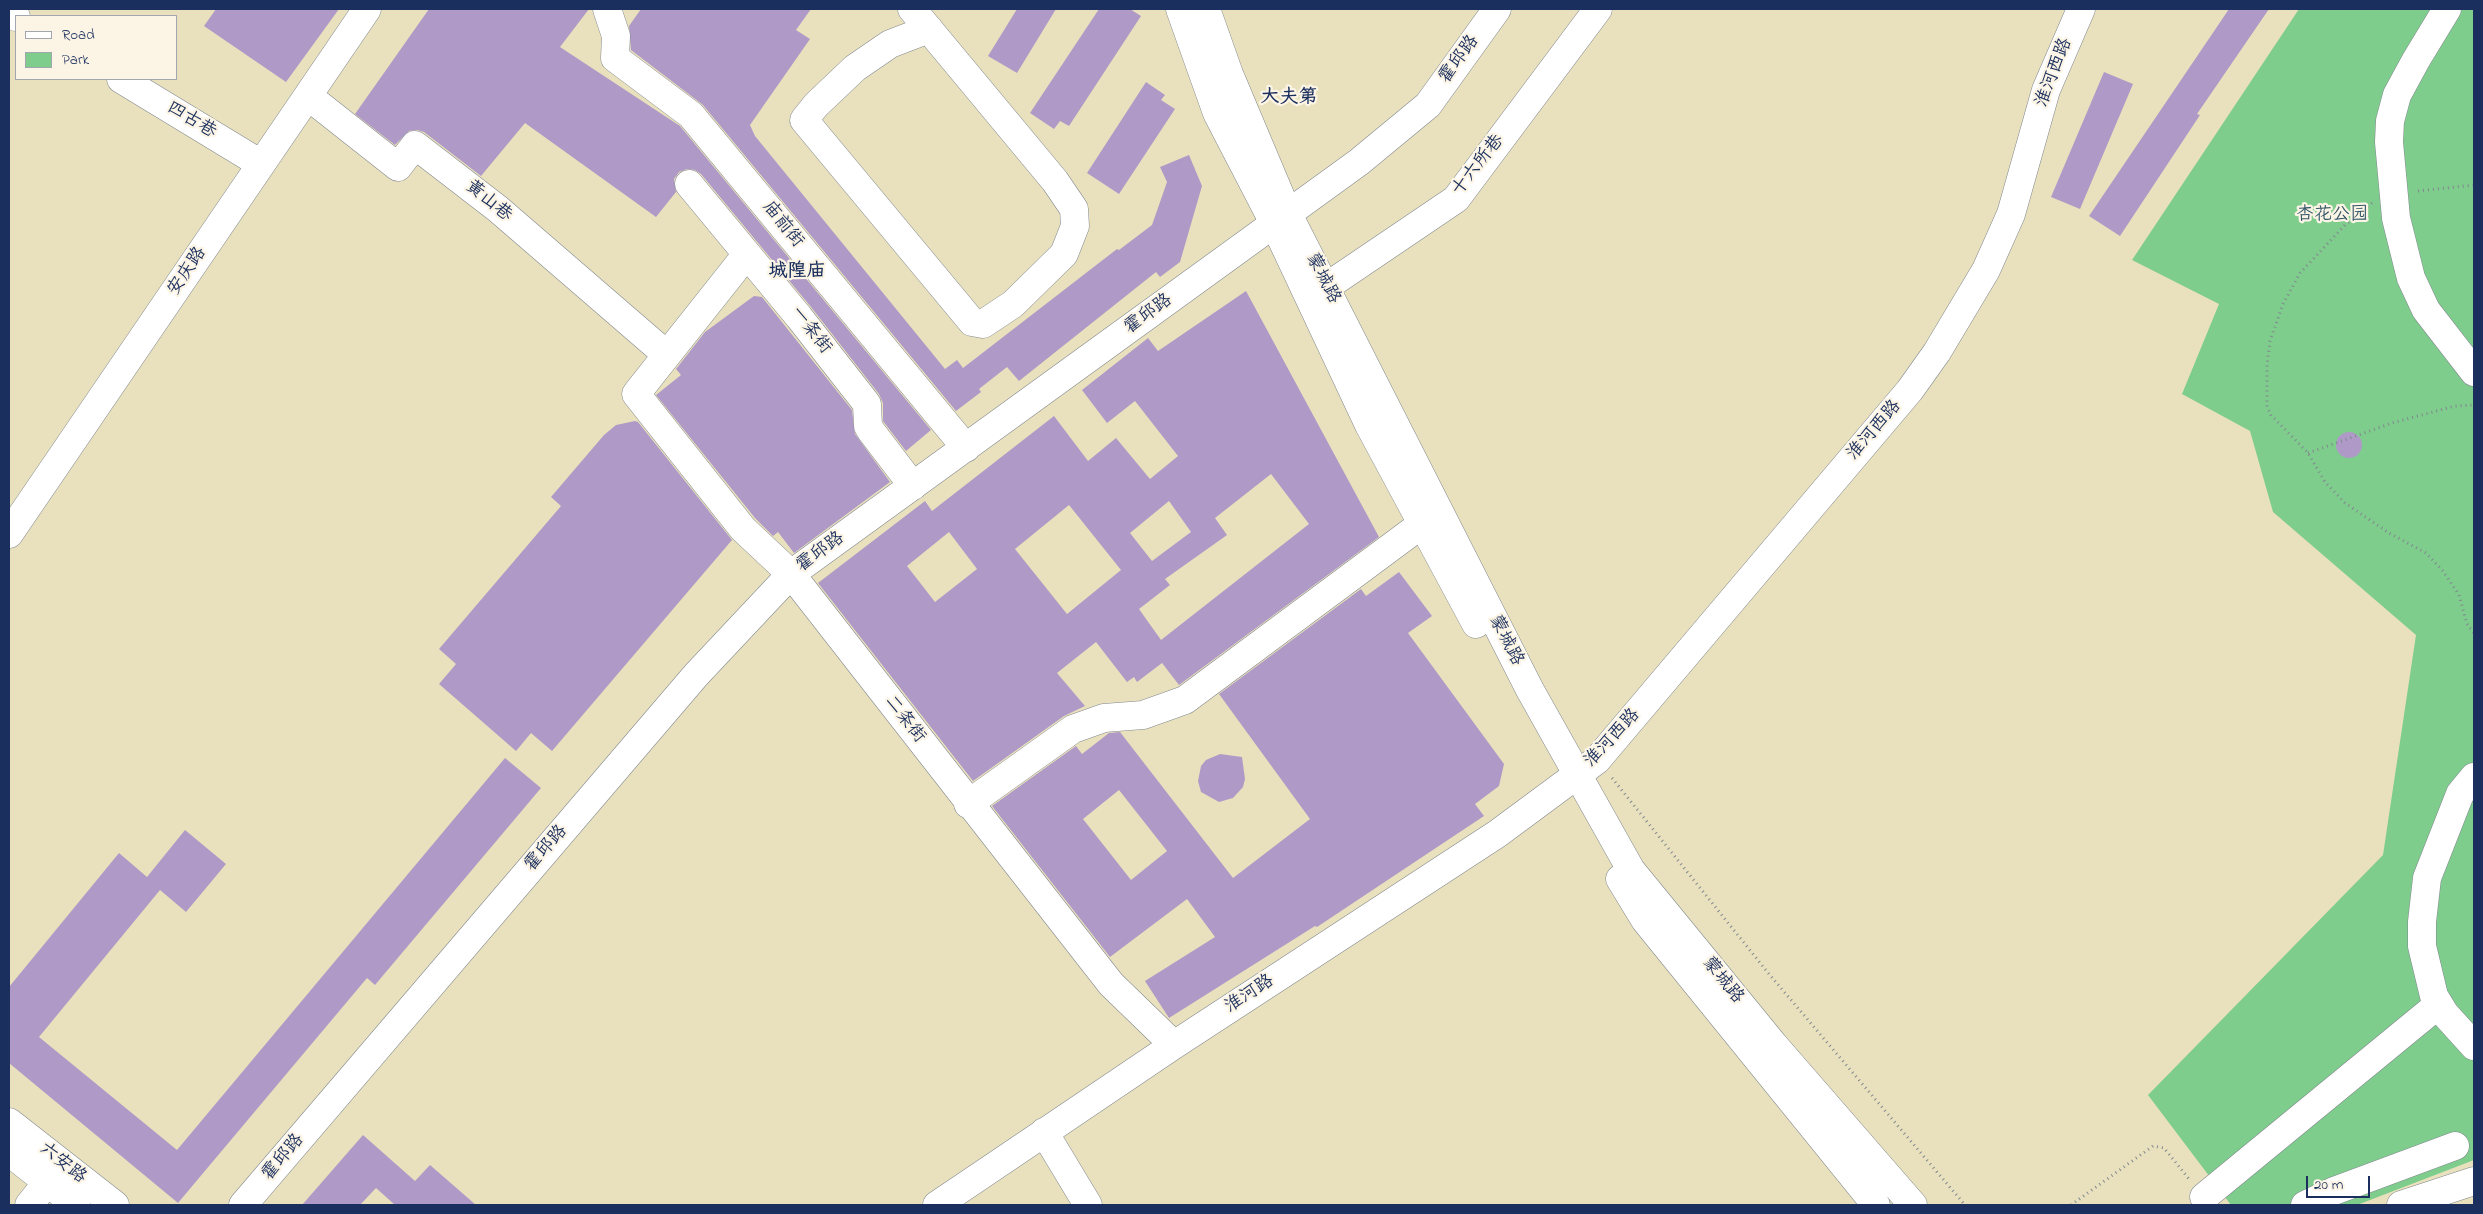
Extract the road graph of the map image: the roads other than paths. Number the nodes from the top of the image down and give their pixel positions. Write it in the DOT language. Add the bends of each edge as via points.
graph roads {
  1 [pos="367,9"];
  2 [pos="607,9"];
  3 [pos="1180,9"];
  4 [pos="1206,9"];
  5 [pos="1497,9"];
  6 [pos="1598,9"];
  7 [pos="2080,9"];
  8 [pos="2447,9"];
  9 [pos="920,19"];
  10 [pos="123,80"];
  11 [pos="308,96"];
  12 [pos="261,164"];
  13 [pos="689,184"];
  14 [pos="1281,219"];
  15 [pos="747,254"];
  16 [pos="1326,287"];
  17 [pos="667,355"];
  18 [pos="2474,372"];
  19 [pos="966,448"];
  20 [pos="913,486"];
  21 [pos="1422,524"];
  22 [pos="9,534"];
  23 [pos="791,574"];
  24 [pos="1579,774"];
  25 [pos="2474,777"];
  26 [pos="968,804"];
  27 [pos="2439,1004"];
  28 [pos="1174,1045"];
  29 [pos="2474,1046"];
  30 [pos="9,1122"];
  31 [pos="1044,1132"];
  32 [pos="2455,1146"];
  33 [pos="9,1152"];
  34 [pos="55,1173"];
  35 [pos="2474,1180"];
  36 [pos="2204,1197"];
  37 [pos="29,1205"];
  38 [pos="76,1205"];
  39 [pos="115,1205"];
  40 [pos="243,1205"];
  41 [pos="937,1205"];
  42 [pos="1088,1205"];
  43 [pos="1876,1205"];
  44 [pos="1913,1205"];
  45 [pos="2304,1205"];
  46 [pos="2401,1205"];
  1 -- 11 [label="street, 安庆路"];
  2 -- 19 [label="street, 庙前街" via="616,36 615,58 691,115"];
  3 -- 14 [label="street, 蒙城路" via="1217,113"];
  4 -- 14 [label="street, 蒙城路"];
  5 -- 14 [label="street, 霍邱路" via="1428,104 1360,162"];
  6 -- 16 [label="street, 十六所巷" via="1456,199"];
  7 -- 24 [label="street, 淮河西路" via="2046,90 2011,214 1986,270 1937,352 1910,390"];
  8 -- 18 [label="street" via="2416,60 2393,108 2388,142 2396,218 2417,292 2426,310"];
  9 -- 9 [label="street" via="1055,181 1074,209 1075,226 1064,254 1013,304 983,324 972,322 804,120 855,68"];
  10 -- 12 [label="street, 四古巷"];
  11 -- 12 [label="street, 安庆路"];
  11 -- 17 [label="street, 黄山巷" via="398,167 414,145 498,209"];
  12 -- 22 [label="street, 安庆路"];
  13 -- 15 [label="street, 一条街"];
  14 -- 16 [label="street, 蒙城路"];
  14 -- 19 [label="street, 霍邱路"];
  14 -- 21 [label="street, 蒙城路" via="1370,425"];
  15 -- 17 [label="street"];
  15 -- 20 [label="street, 一条街" via="868,404 868,426"];
  16 -- 24 [label="street, 蒙城路" via="1530,690"];
  17 -- 23 [label="street, 二条街" via="636,394 743,529"];
  19 -- 20 [label="street, 霍邱路"];
  20 -- 23 [label="street, 霍邱路"];
  21 -- 24 [label="street, 蒙城路"];
  21 -- 26 [label="street" via="1185,700 1143,715 1104,718 1073,729"];
  23 -- 26 [label="street, 二条街"];
  23 -- 40 [label="street, 霍邱路" via="696,675"];
  24 -- 28 [label="street, 淮河路" via="1498,834"];
  24 -- 43 [label="street, 蒙城路" via="1645,920"];
  24 -- 44 [label="street, 蒙城路" via="1631,870 1774,1045"];
  25 -- 27 [label="street" via="2460,794 2427,878 2422,946 2430,986"];
  26 -- 28 [label="street, 二条街" via="1111,984"];
  27 -- 29 [label="street"];
  27 -- 36 [label="street"];
  28 -- 31 [label="street, 淮河路"];
  30 -- 34 [label="street, 六安路"];
  31 -- 41 [label="street, 淮河路"];
  31 -- 42 [label="street"];
  32 -- 45 [label="street"];
  33 -- 34 [label="street, 六安路"];
  34 -- 37 [label="street"];
  34 -- 38 [label="street, 六安路"];
  34 -- 39 [label="street, 六安路"];
  35 -- 46 [label="street"];
}
